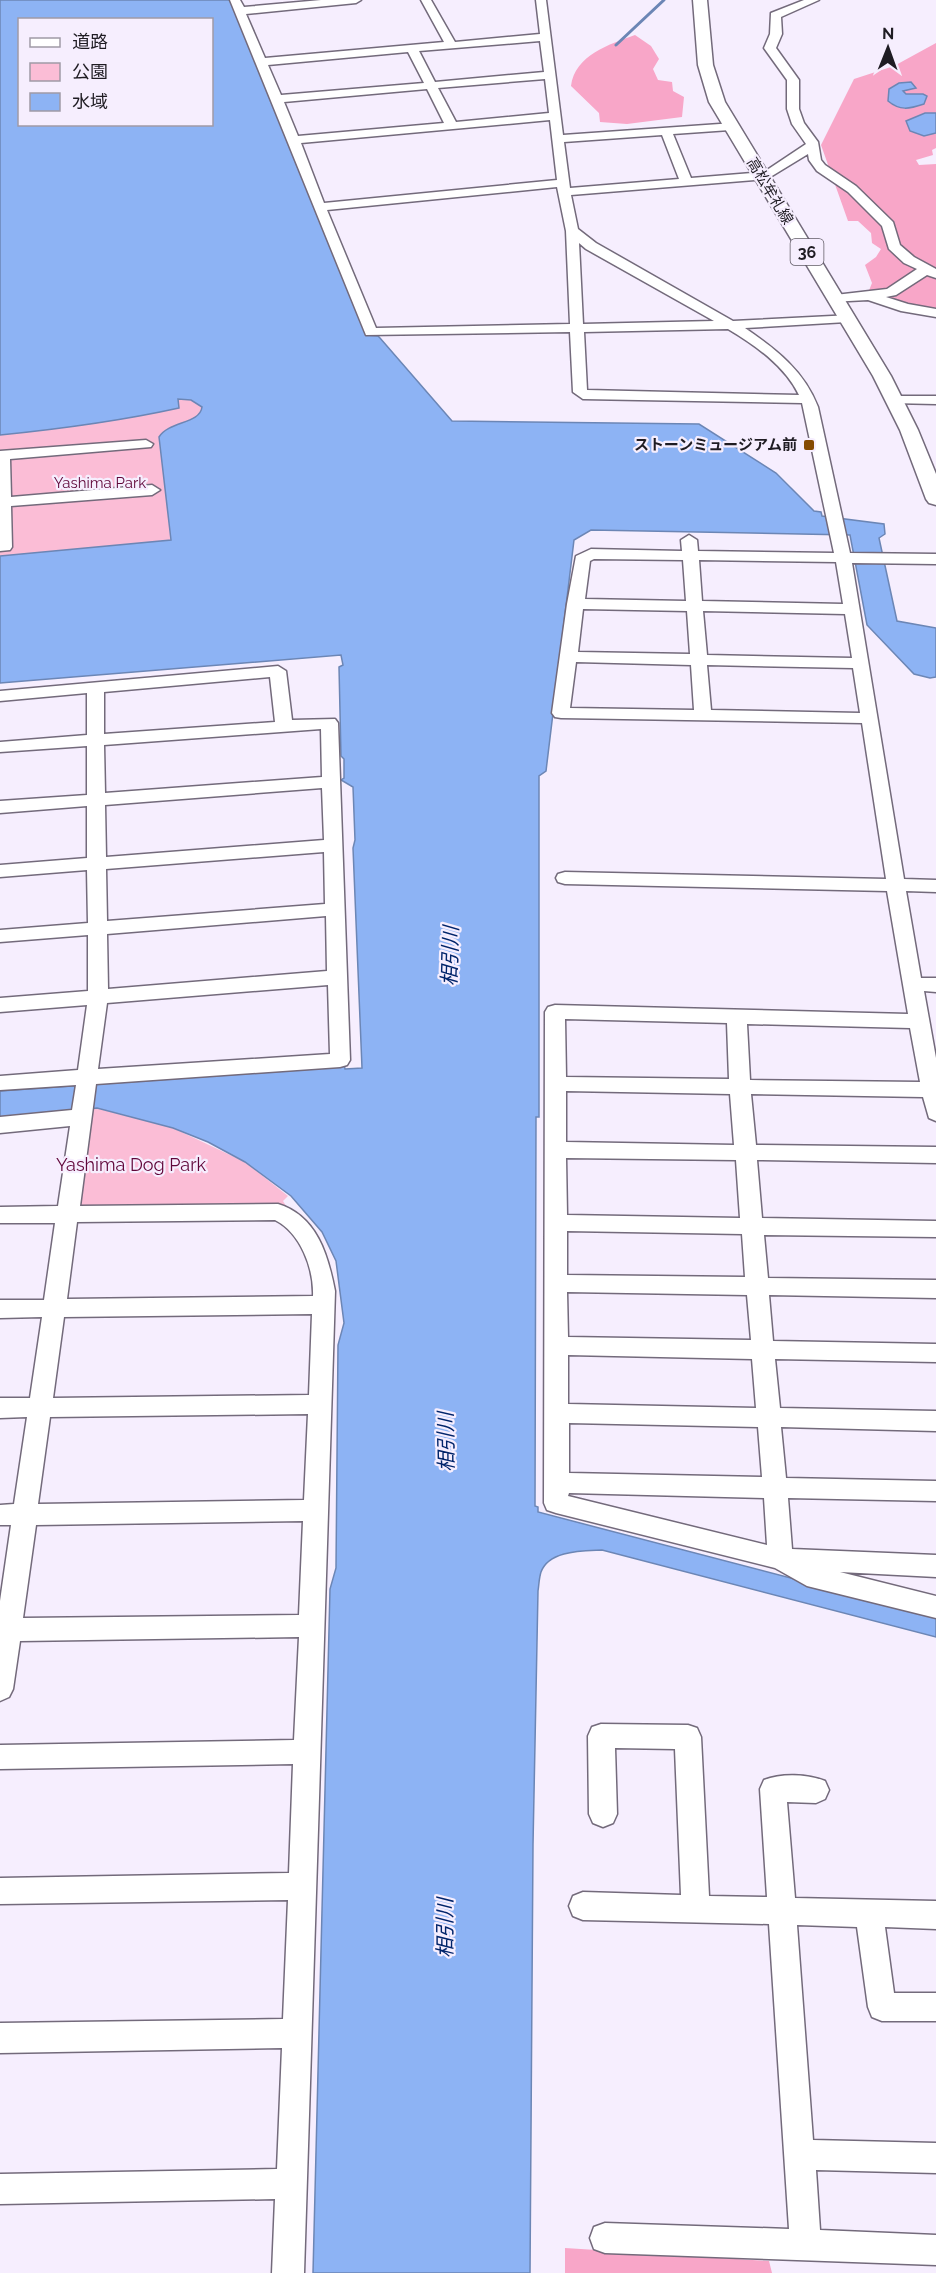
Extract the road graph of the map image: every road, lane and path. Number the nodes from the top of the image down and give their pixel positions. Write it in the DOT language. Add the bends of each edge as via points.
graph roads {
  1 [pos="356,0"];
  2 [pos="426,0"];
  3 [pos="541,0"];
  4 [pos="700,0"];
  5 [pos="814,0"];
  6 [pos="237,5"];
  7 [pos="545,38"];
  8 [pos="452,46"];
  9 [pos="412,49"];
  10 [pos="260,62"];
  11 [pos="550,75"];
  12 [pos="430,86"];
  13 [pos="276,99"];
  14 [pos="555,116"];
  15 [pos="452,126"];
  16 [pos="730,126"];
  17 [pos="666,131"];
  18 [pos="294,140"];
  19 [pos="558,140"];
  20 [pos="812,146"];
  21 [pos="761,175"];
  22 [pos="687,182"];
  23 [pos="564,188"];
  24 [pos="319,207"];
  25 [pos="572,231"];
  26 [pos="931,272"];
  27 [pos="870,296"];
  28 [pos="835,299"];
  29 [pos="936,313"];
  30 [pos="847,318"];
  31 [pos="730,325"];
  32 [pos="578,328"];
  33 [pos="808,399"];
  34 [pos="895,400"];
  35 [pos="936,400"];
  36 [pos="146,444"];
  37 [pos="1,455"];
  38 [pos="930,468"];
  39 [pos="152,490"];
  40 [pos="936,499"];
  41 [pos="1,502"];
  42 [pos="4,547"];
  43 [pos="690,548"];
  44 [pos="848,559"];
  45 [pos="936,560"];
  46 [pos="575,604"];
  47 [pos="694,606"];
  48 [pos="852,609"];
  49 [pos="568,657"];
  50 [pos="698,660"];
  51 [pos="861,663"];
  52 [pos="95,688"];
  53 [pos="0,696"];
  54 [pos="703,716"];
  55 [pos="869,718"];
  56 [pos="284,726"];
  57 [pos="96,740"];
  58 [pos="0,747"];
  59 [pos="331,782"];
  60 [pos="96,800"];
  61 [pos="0,807"];
  62 [pos="333,844"];
  63 [pos="97,863"];
  64 [pos="0,871"];
  65 [pos="565,878"];
  66 [pos="895,885"];
  67 [pos="936,886"];
  68 [pos="335,909"];
  69 [pos="98,928"];
  70 [pos="0,936"];
  71 [pos="338,977"];
  72 [pos="912,984"];
  73 [pos="936,985"];
  74 [pos="98,997"];
  75 [pos="0,1005"];
  76 [pos="737,1017"];
  77 [pos="919,1021"];
  78 [pos="87,1080"];
  79 [pos="0,1083"];
  80 [pos="556,1084"];
  81 [pos="740,1087"];
  82 [pos="932,1090"];
  83 [pos="936,1113"];
  84 [pos="82,1114"];
  85 [pos="0,1125"];
  86 [pos="556,1150"];
  87 [pos="746,1152"];
  88 [pos="936,1155"];
  89 [pos="68,1214"];
  90 [pos="0,1215"];
  91 [pos="556,1223"];
  92 [pos="754,1226"];
  93 [pos="936,1229"];
  94 [pos="556,1283"];
  95 [pos="758,1286"];
  96 [pos="936,1289"];
  97 [pos="323,1305"];
  98 [pos="54,1308"];
  99 [pos="0,1309"];
  100 [pos="556,1346"];
  101 [pos="763,1350"];
  102 [pos="936,1353"];
  103 [pos="320,1404"];
  104 [pos="0,1408"];
  105 [pos="40,1408"];
  106 [pos="556,1413"];
  107 [pos="769,1418"];
  108 [pos="936,1421"];
  109 [pos="557,1483"];
  110 [pos="774,1488"];
  111 [pos="936,1491"];
  112 [pos="316,1510"];
  113 [pos="25,1514"];
  114 [pos="0,1515"];
  115 [pos="781,1559"];
  116 [pos="936,1566"];
  117 [pos="936,1607"];
  118 [pos="312,1626"];
  119 [pos="4,1630"];
  120 [pos="0,1689"];
  121 [pos="307,1752"];
  122 [pos="0,1757"];
  123 [pos="816,1790"];
  124 [pos="603,1814"];
  125 [pos="302,1886"];
  126 [pos="0,1891"];
  127 [pos="583,1906"];
  128 [pos="696,1909"];
  129 [pos="782,1911"];
  130 [pos="869,1914"];
  131 [pos="936,1915"];
  132 [pos="936,2007"];
  133 [pos="297,2033"];
  134 [pos="0,2038"];
  135 [pos="799,2155"];
  136 [pos="936,2158"];
  137 [pos="292,2184"];
  138 [pos="0,2189"];
  139 [pos="605,2238"];
  140 [pos="806,2245"];
  141 [pos="936,2250"];
  142 [pos="288,2273"];
  1 -- 6 [label="street"];
  2 -- 8 [label="street"];
  3 -- 7 [label="street"];
  4 -- 16 [label="main road, 高松牟礼線 / 36" via="710,88"];
  5 -- 20 [label="street" via="775,15 776,34 770,48 793,80 793,109"];
  6 -- 10 [label="street"];
  7 -- 8 [label="street"];
  7 -- 11 [label="street"];
  8 -- 9 [label="street"];
  9 -- 10 [label="street"];
  9 -- 12 [label="street"];
  10 -- 13 [label="street"];
  11 -- 12 [label="street"];
  11 -- 14 [label="street"];
  12 -- 13 [label="street"];
  12 -- 15 [label="street"];
  13 -- 18 [label="street"];
  14 -- 15 [label="street"];
  14 -- 19 [label="street"];
  15 -- 18 [label="street"];
  16 -- 17 [label="street"];
  16 -- 21 [label="main road, 高松牟礼線 / 36"];
  17 -- 19 [label="street"];
  17 -- 22 [label="street"];
  18 -- 24 [label="street"];
  19 -- 23 [label="street"];
  20 -- 21 [label="street"];
  20 -- 26 [label="street" via="821,168 852,189 888,225 894,246"];
  21 -- 22 [label="street"];
  21 -- 28 [label="main road, 高松牟礼線 / 36"];
  22 -- 23 [label="street"];
  23 -- 24 [label="street"];
  23 -- 25 [label="street"];
  24 -- 32 [label="street" via="371,332"];
  25 -- 31 [label="street" via="603,253"];
  25 -- 32 [label="street"];
  26 -- 27 [label="street" via="891,291"];
  27 -- 28 [label="street"];
  27 -- 29 [label="street"];
  28 -- 30 [label="main road, 高松牟礼線 / 36"];
  30 -- 31 [label="street"];
  30 -- 34 [label="main road, 高松牟礼線 / 36"];
  31 -- 32 [label="street"];
  31 -- 33 [label="street" via="780,360"];
  32 -- 33 [label="street" via="580,392 588,396"];
  33 -- 44 [label="street" via="839,537"];
  34 -- 35 [label="street"];
  34 -- 38 [label="main road, 高松牟礼線 / 36"];
  36 -- 37 [label="street"];
  37 -- 41 [label="street"];
  38 -- 40 [label="main road, 高松牟礼線 / 36"];
  39 -- 41 [label="street"];
  41 -- 42 [label="street"];
  43 -- 44 [label="street"];
  43 -- 46 [label="street" via="591,554 582,559"];
  43 -- 47 [label="street"];
  44 -- 45 [label="street"];
  44 -- 48 [label="street"];
  46 -- 47 [label="street"];
  46 -- 49 [label="street"];
  47 -- 48 [label="street"];
  47 -- 50 [label="street"];
  48 -- 51 [label="street"];
  49 -- 50 [label="street"];
  49 -- 54 [label="street" via="561,713"];
  50 -- 51 [label="street"];
  50 -- 54 [label="street"];
  51 -- 55 [label="street"];
  52 -- 53 [label="street"];
  52 -- 56 [label="street" via="278,671"];
  52 -- 57 [label="street"];
  54 -- 55 [label="street"];
  55 -- 66 [label="street"];
  56 -- 57 [label="street"];
  56 -- 59 [label="street" via="329,723"];
  57 -- 58 [label="street"];
  57 -- 60 [label="street"];
  59 -- 60 [label="street"];
  59 -- 62 [label="street"];
  60 -- 61 [label="street"];
  60 -- 63 [label="street"];
  62 -- 63 [label="street"];
  62 -- 68 [label="street"];
  63 -- 64 [label="street"];
  63 -- 69 [label="street"];
  65 -- 66 [label="street"];
  66 -- 67 [label="street"];
  66 -- 72 [label="street"];
  68 -- 69 [label="street"];
  68 -- 71 [label="street"];
  69 -- 70 [label="street"];
  69 -- 74 [label="street"];
  71 -- 74 [label="street"];
  71 -- 78 [label="street" via="340,1060"];
  72 -- 73 [label="street"];
  72 -- 77 [label="street"];
  74 -- 75 [label="street"];
  74 -- 78 [label="street"];
  76 -- 77 [label="street"];
  76 -- 80 [label="street" via="555,1012"];
  76 -- 81 [label="street"];
  77 -- 82 [label="street"];
  78 -- 79 [label="street"];
  78 -- 84 [label="street"];
  80 -- 81 [label="street"];
  80 -- 86 [label="street"];
  81 -- 82 [label="street"];
  81 -- 87 [label="street"];
  82 -- 83 [label="street"];
  84 -- 85 [label="street"];
  84 -- 89 [label="street"];
  86 -- 87 [label="street"];
  86 -- 91 [label="street"];
  87 -- 88 [label="street"];
  87 -- 92 [label="street"];
  89 -- 90 [label="street"];
  89 -- 97 [label="street" via="278,1212 290,1219 314,1249 324,1291"];
  89 -- 98 [label="street"];
  91 -- 92 [label="street"];
  91 -- 94 [label="street"];
  92 -- 93 [label="street"];
  92 -- 95 [label="street"];
  94 -- 95 [label="street"];
  94 -- 100 [label="street"];
  95 -- 96 [label="street"];
  95 -- 101 [label="street"];
  97 -- 98 [label="street"];
  97 -- 103 [label="street"];
  98 -- 99 [label="street"];
  98 -- 105 [label="street"];
  100 -- 101 [label="street"];
  100 -- 106 [label="street"];
  101 -- 102 [label="street"];
  101 -- 107 [label="street"];
  103 -- 105 [label="street"];
  103 -- 112 [label="street"];
  104 -- 105 [label="street"];
  105 -- 113 [label="street"];
  106 -- 107 [label="street"];
  106 -- 109 [label="street"];
  107 -- 108 [label="street"];
  107 -- 110 [label="street"];
  109 -- 110 [label="street"];
  109 -- 115 [label="street" via="556,1503"];
  110 -- 111 [label="street"];
  110 -- 115 [label="street"];
  112 -- 113 [label="street"];
  112 -- 118 [label="street"];
  113 -- 114 [label="street"];
  113 -- 119 [label="street"];
  115 -- 116 [label="street"];
  115 -- 117 [label="street" via="807,1575"];
  118 -- 119 [label="street"];
  118 -- 121 [label="street"];
  119 -- 120 [label="street"];
  121 -- 122 [label="street"];
  121 -- 125 [label="street"];
  123 -- 129 [label="street" via="773,1789"];
  124 -- 128 [label="street" via="601,1736 688,1737"];
  125 -- 126 [label="street"];
  125 -- 133 [label="street"];
  127 -- 128 [label="street"];
  128 -- 129 [label="street"];
  129 -- 130 [label="street"];
  129 -- 135 [label="street"];
  130 -- 131 [label="street"];
  130 -- 132 [label="street" via="882,2007"];
  133 -- 134 [label="street"];
  133 -- 137 [label="street"];
  135 -- 136 [label="street"];
  135 -- 140 [label="street"];
  137 -- 138 [label="street"];
  137 -- 142 [label="street"];
  139 -- 140 [label="street"];
  140 -- 141 [label="street"];
}
